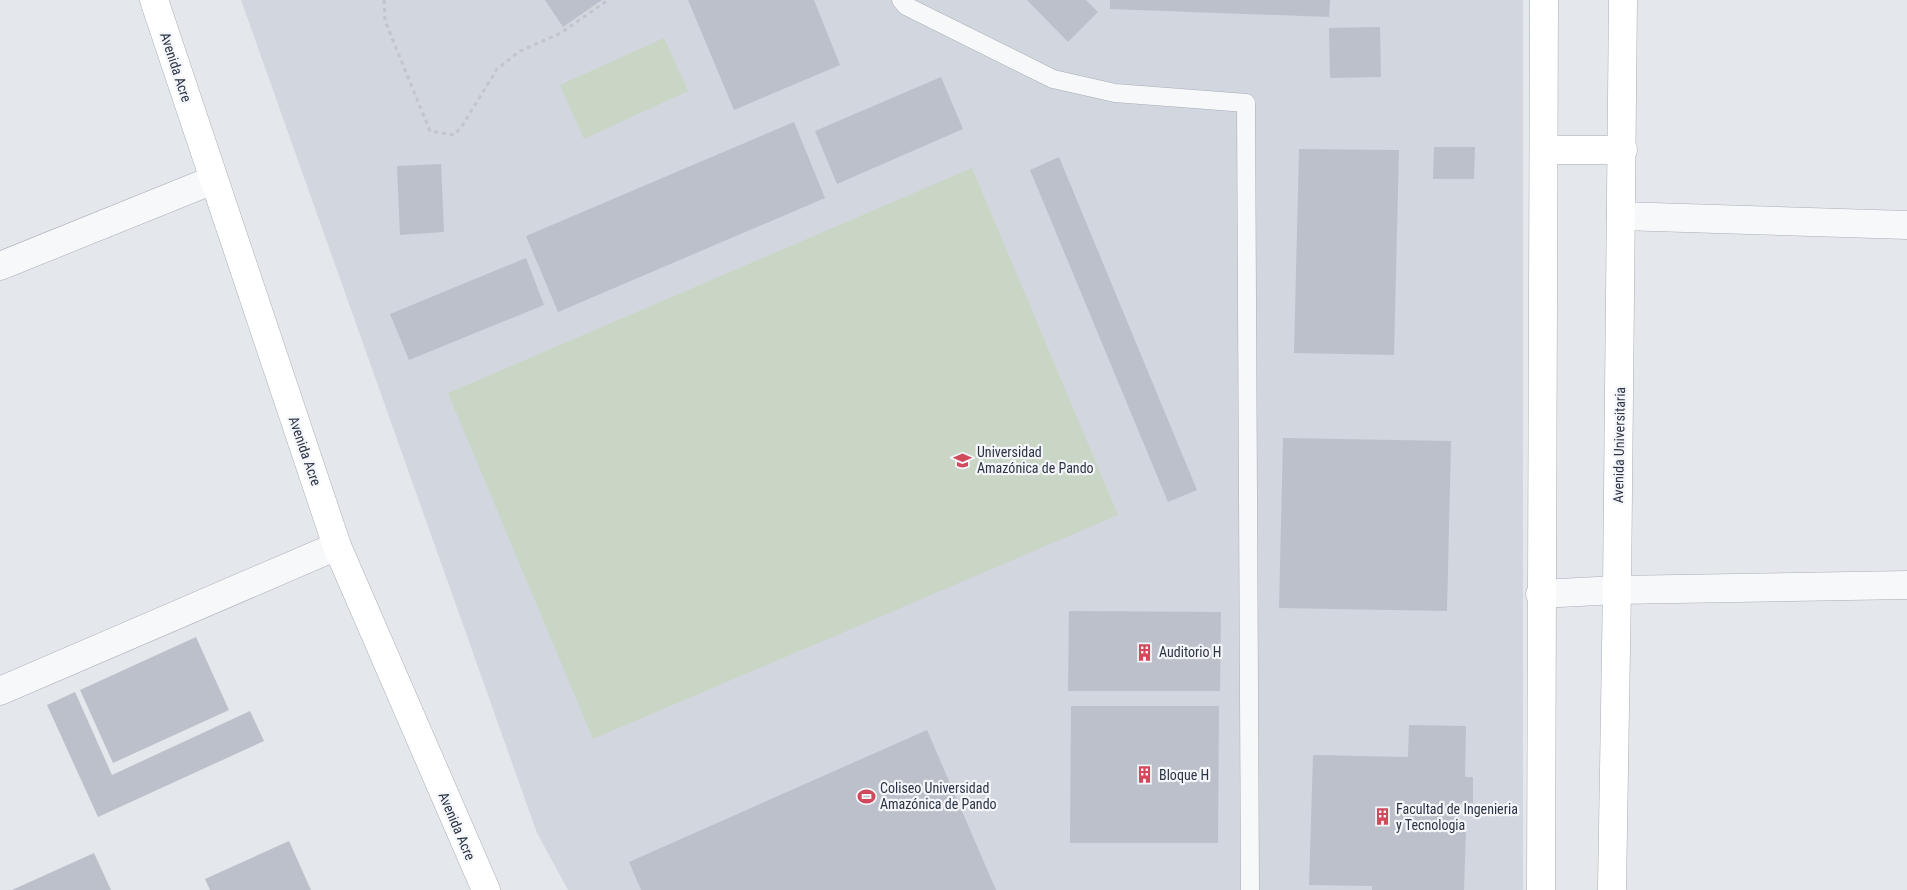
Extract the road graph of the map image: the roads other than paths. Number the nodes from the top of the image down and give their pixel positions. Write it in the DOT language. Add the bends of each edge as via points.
graph roads {
  1 [pos="154,0"];
  2 [pos="901,0"];
  3 [pos="1544,0"];
  4 [pos="1623,0"];
  5 [pos="1545,150"];
  6 [pos="1622,150"];
  7 [pos="213,180"];
  8 [pos="1621,216"];
  9 [pos="1907,224"];
  10 [pos="0,266"];
  11 [pos="337,546"];
  12 [pos="1907,585"];
  13 [pos="1617,590"];
  14 [pos="1540,594"];
  15 [pos="0,692"];
  16 [pos="479,888"];
  17 [pos="1250,890"];
  18 [pos="1541,890"];
  19 [pos="1612,890"];
  1 -- 7 [label="main road, Avenida Acre"];
  2 -- 17 [label="lane" via="906,6 1053,79 1114,94 1246,103"];
  3 -- 5 [label="main road"];
  4 -- 6 [label="main road, Avenida Universitaria"];
  5 -- 6 [label="main road"];
  5 -- 14 [label="main road"];
  6 -- 8 [label="main road, Avenida Universitaria"];
  7 -- 10 [label="street"];
  7 -- 11 [label="main road, Avenida Acre"];
  8 -- 9 [label="street"];
  8 -- 13 [label="main road, Avenida Universitaria"];
  11 -- 15 [label="street"];
  11 -- 16 [label="main road, Avenida Acre"];
  12 -- 13 [label="street"];
  13 -- 14 [label="street"];
  13 -- 19 [label="main road, Avenida Universitaria"];
  14 -- 18 [label="main road"];
}
